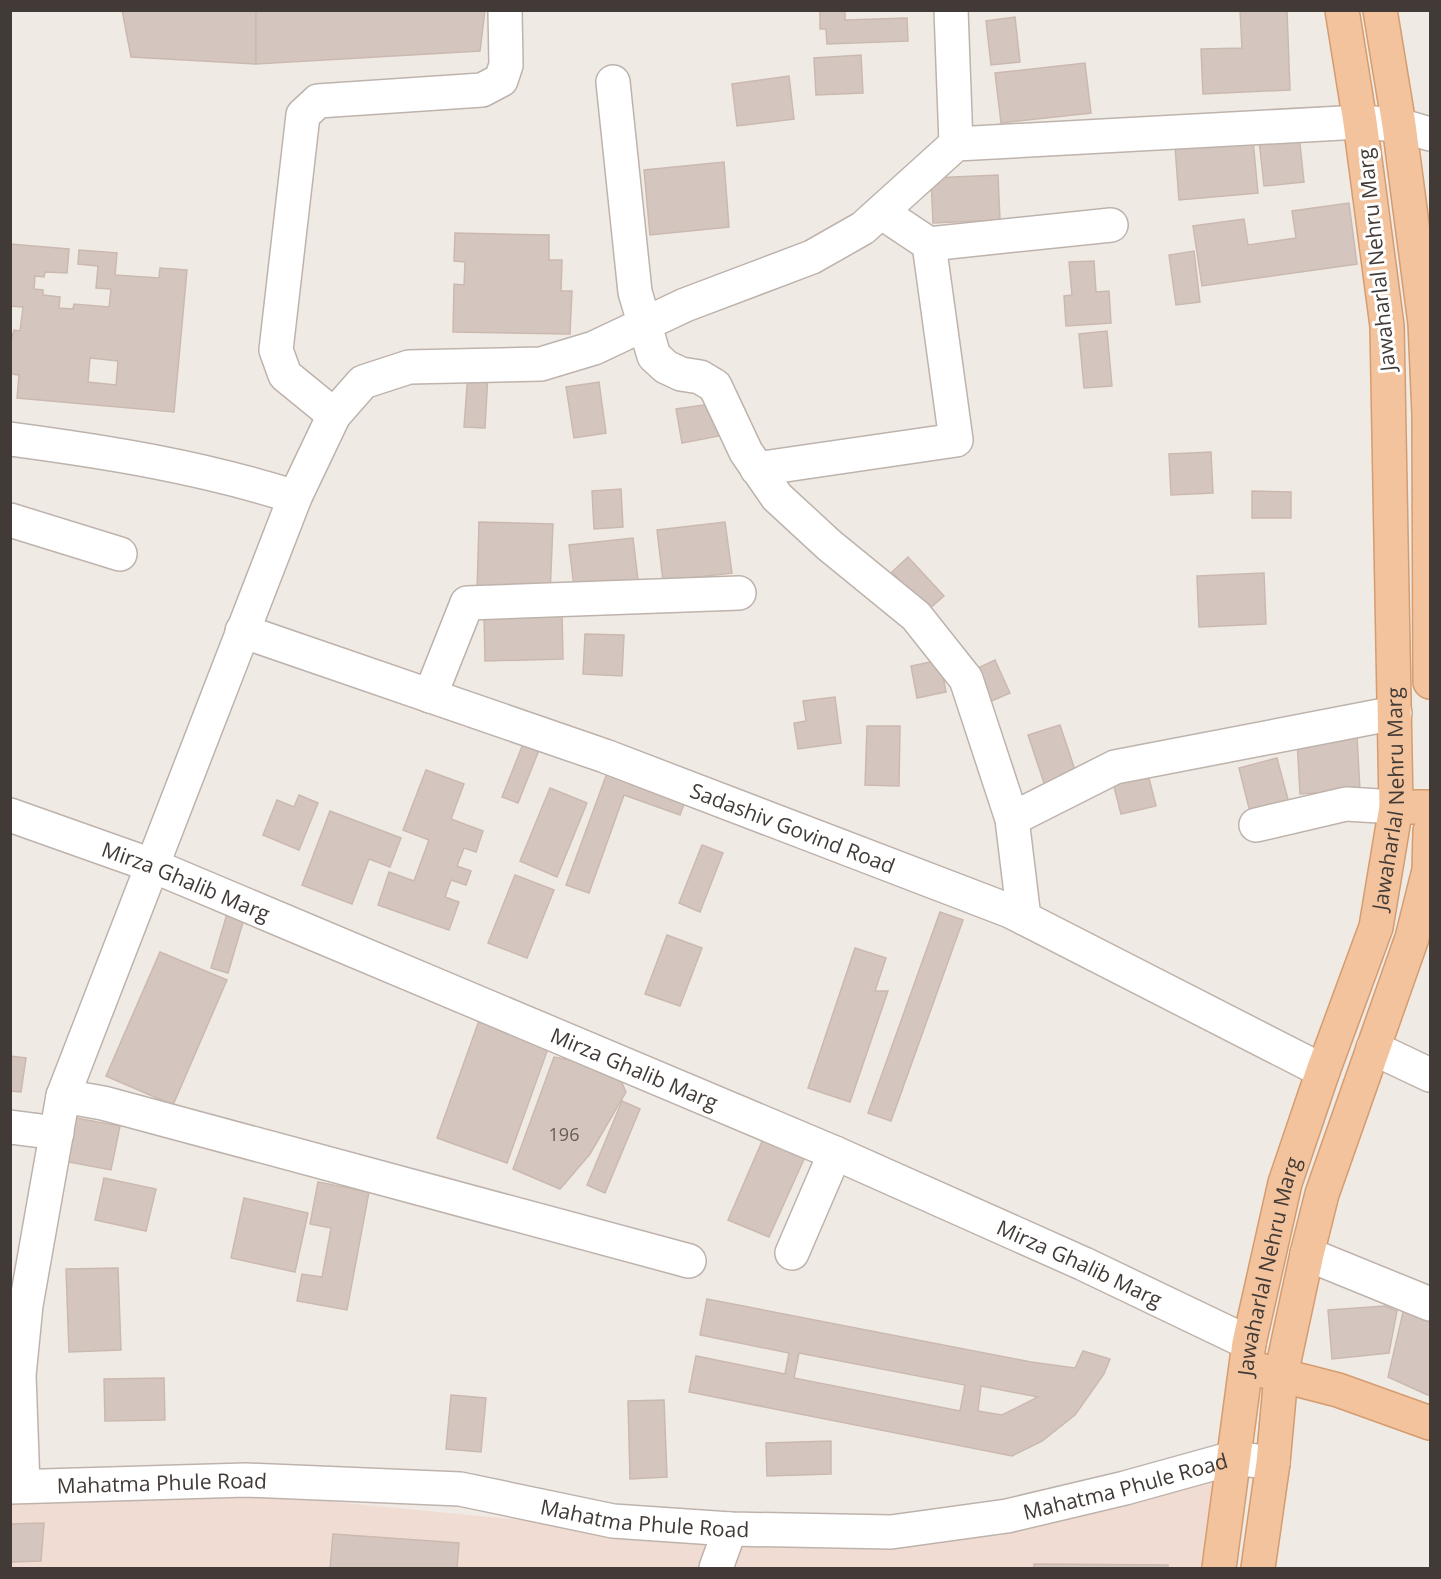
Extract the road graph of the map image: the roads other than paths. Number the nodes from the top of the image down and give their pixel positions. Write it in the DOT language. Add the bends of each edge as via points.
graph roads {
  1 [pos="505,10"];
  2 [pos="951,10"];
  3 [pos="1342,10"];
  4 [pos="1380,10"];
  5 [pos="614,82"];
  6 [pos="1360,122"];
  7 [pos="1399,125"];
  8 [pos="1431,134"];
  9 [pos="956,144"];
  10 [pos="881,212"];
  11 [pos="1111,225"];
  12 [pos="929,244"];
  13 [pos="645,324"];
  14 [pos="334,415"];
  15 [pos="10,439"];
  16 [pos="757,469"];
  17 [pos="295,497"];
  18 [pos="10,520"];
  19 [pos="120,554"];
  20 [pos="739,593"];
  21 [pos="242,631"];
  22 [pos="1431,682"];
  23 [pos="430,696"];
  24 [pos="1395,713"];
  25 [pos="1396,807"];
  26 [pos="1431,807"];
  27 [pos="10,815"];
  28 [pos="1012,819"];
  29 [pos="1256,825"];
  30 [pos="1431,831"];
  31 [pos="151,865"];
  32 [pos="1024,918"];
  33 [pos="1373,1048"];
  34 [pos="1323,1071"];
  35 [pos="1431,1075"];
  36 [pos="63,1096"];
  37 [pos="10,1127"];
  38 [pos="57,1133"];
  39 [pos="835,1153"];
  40 [pos="792,1253"];
  41 [pos="1307,1254"];
  42 [pos="689,1261"];
  43 [pos="18,1304"];
  44 [pos="1431,1304"];
  45 [pos="1247,1355"];
  46 [pos="1281,1375"];
  47 [pos="1431,1423"];
  48 [pos="1233,1458"];
  49 [pos="1273,1463"];
  50 [pos="17,1486"];
  51 [pos="730,1529"];
  52 [pos="716,1569"];
  53 [pos="1219,1569"];
  54 [pos="1258,1569"];
  1 -- 14 [label="street" via="506,65 501,80 482,90 318,101 303,115 276,350 285,375"];
  2 -- 9 [label="street"];
  3 -- 6 [label="main road, Jawaharlal Nehru Marg"];
  4 -- 7 [label="main road, Jawaharlal Nehru Marg"];
  5 -- 13 [label="street" via="635,292"];
  6 -- 7 [label="street"];
  6 -- 9 [label="street"];
  6 -- 24 [label="main road, Jawaharlal Nehru Marg" via="1387,326"];
  7 -- 8 [label="street"];
  7 -- 22 [label="main road, Jawaharlal Nehru Marg" via="1425,322"];
  9 -- 10 [label="street"];
  10 -- 12 [label="street"];
  10 -- 13 [label="street" via="863,228 812,257"];
  11 -- 12 [label="street"];
  12 -- 16 [label="street" via="956,440"];
  13 -- 14 [label="street" via="594,348 541,364 409,368 363,382"];
  13 -- 16 [label="street" via="654,356 666,367 715,386"];
  14 -- 17 [label="street"];
  15 -- 17 [label="street" via="106,451 221,474"];
  16 -- 28 [label="street" via="785,505 916,616 966,679"];
  17 -- 21 [label="street"];
  18 -- 19 [label="street"];
  20 -- 23 [label="street" via="467,603"];
  21 -- 23 [label="street, Sadashiv Govind Road"];
  21 -- 31 [label="street"];
  23 -- 32 [label="street, Sadashiv Govind Road" via="605,756"];
  24 -- 25 [label="main road, Jawaharlal Nehru Marg"];
  24 -- 28 [label="street" via="1115,768"];
  25 -- 26 [label="main road"];
  25 -- 29 [label="street" via="1346,804"];
  25 -- 34 [label="main road, Jawaharlal Nehru Marg" via="1376,927"];
  27 -- 31 [label="street, Mirza Ghalib Marg"];
  28 -- 32 [label="street"];
  30 -- 33 [label="main road, Jawaharlal Nehru Marg" via="1429,870 1412,938"];
  31 -- 36 [label="street"];
  31 -- 39 [label="street, Mirza Ghalib Marg"];
  32 -- 34 [label="street, Sadashiv Govind Road"];
  33 -- 35 [label="street"];
  33 -- 41 [label="main road, Jawaharlal Nehru Marg" via="1322,1194"];
  34 -- 45 [label="main road, Jawaharlal Nehru Marg" via="1285,1183"];
  36 -- 38 [label="street"];
  36 -- 42 [label="street" via="103,1103"];
  37 -- 38 [label="street"];
  38 -- 43 [label="street"];
  39 -- 40 [label="street"];
  39 -- 45 [label="street, Mirza Ghalib Marg" via="1084,1264"];
  41 -- 44 [label="street"];
  41 -- 46 [label="main road, Jawaharlal Nehru Marg"];
  43 -- 50 [label="street"];
  45 -- 46 [label="main road"];
  45 -- 48 [label="main road, Jawaharlal Nehru Marg"];
  46 -- 47 [label="main road" via="1338,1390"];
  46 -- 49 [label="main road, Jawaharlal Nehru Marg"];
  48 -- 49 [label="street, Mahatma Phule Road"];
  48 -- 51 [label="street, Mahatma Phule Road" via="1007,1516 891,1532"];
  48 -- 53 [label="main road, Jawaharlal Nehru Marg"];
  49 -- 54 [label="main road, Jawaharlal Nehru Marg"];
  50 -- 51 [label="street, Mahatma Phule Road" via="246,1480 460,1489 613,1521"];
  51 -- 52 [label="street"];
}
